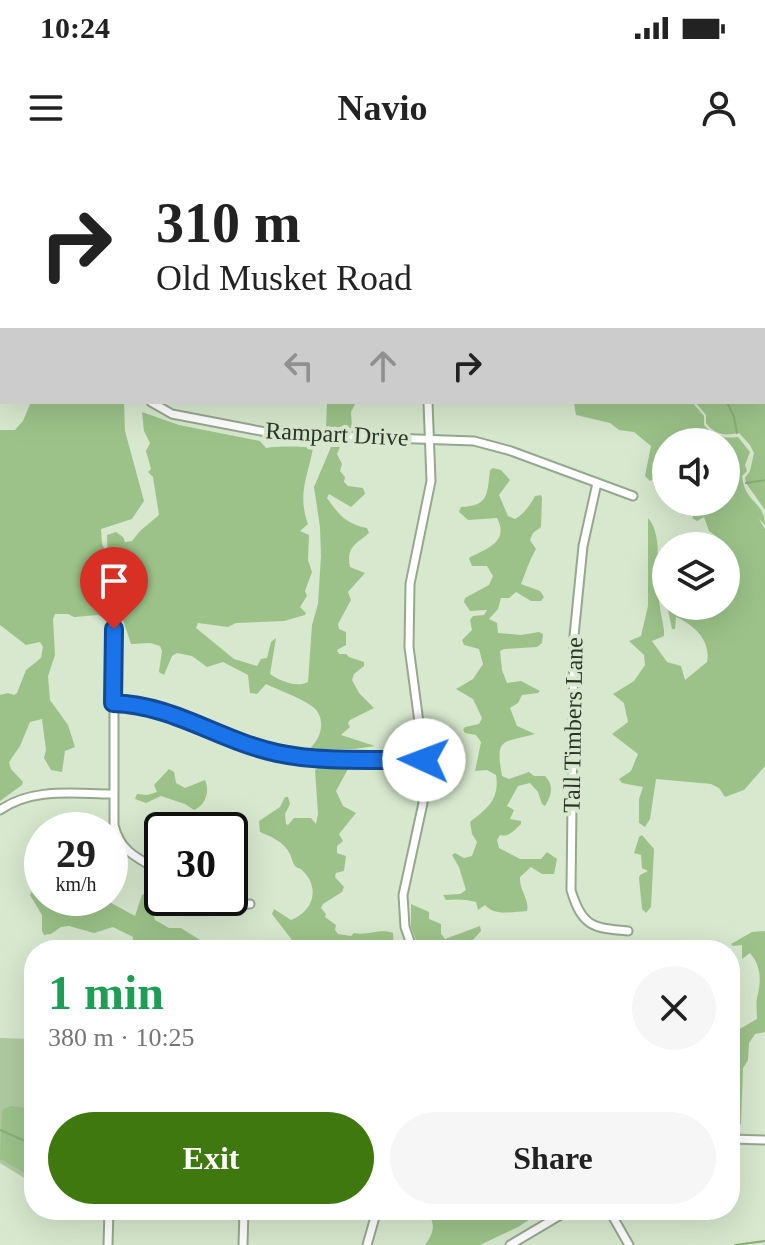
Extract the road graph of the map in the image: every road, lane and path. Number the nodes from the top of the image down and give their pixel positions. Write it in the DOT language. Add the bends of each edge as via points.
graph roads {
  1 [pos="154,404"];
  2 [pos="428,404"];
  3 [pos="431,438"];
  4 [pos="597,483"];
  5 [pos="633,496"];
  6 [pos="114,629"];
  7 [pos="113,703"];
  8 [pos="424,760"];
  9 [pos="113,794"];
  10 [pos="0,810"];
  11 [pos="144,861"];
  12 [pos="628,931"];
  13 [pos="410,940"];
  14 [pos="740,1139"];
  15 [pos="765,1140"];
  16 [pos="109,1220"];
  17 [pos="244,1220"];
  18 [pos="374,1220"];
  19 [pos="552,1220"];
  20 [pos="615,1220"];
  21 [pos="108,1245"];
  22 [pos="243,1245"];
  23 [pos="367,1245"];
  24 [pos="510,1245"];
  25 [pos="629,1245"];
  1 -- 3 [label="street, Rampart Drive" via="172,414 276,434"];
  2 -- 3 [label="street"];
  3 -- 4 [label="street, Rampart Drive" via="486,444"];
  3 -- 8 [label="street" via="431,481 410,584 409,647"];
  4 -- 5 [label="street, Rampart Drive"];
  4 -- 12 [label="street, Tall Timbers Lane" via="583,546 574,636 571,890 587,923"];
  6 -- 7 [label="street"];
  7 -- 8 [label="street" via="141,704 278,753"];
  7 -- 9 [label="street"];
  8 -- 13 [label="street" via="423,803 403,895"];
  9 -- 10 [label="street" via="37,794"];
  9 -- 11 [label="street" via="117,840"];
  14 -- 15 [label="street"];
  16 -- 21 [label="street"];
  17 -- 22 [label="street"];
  18 -- 23 [label="street"];
  19 -- 24 [label="street"];
  20 -- 25 [label="street"];
}
